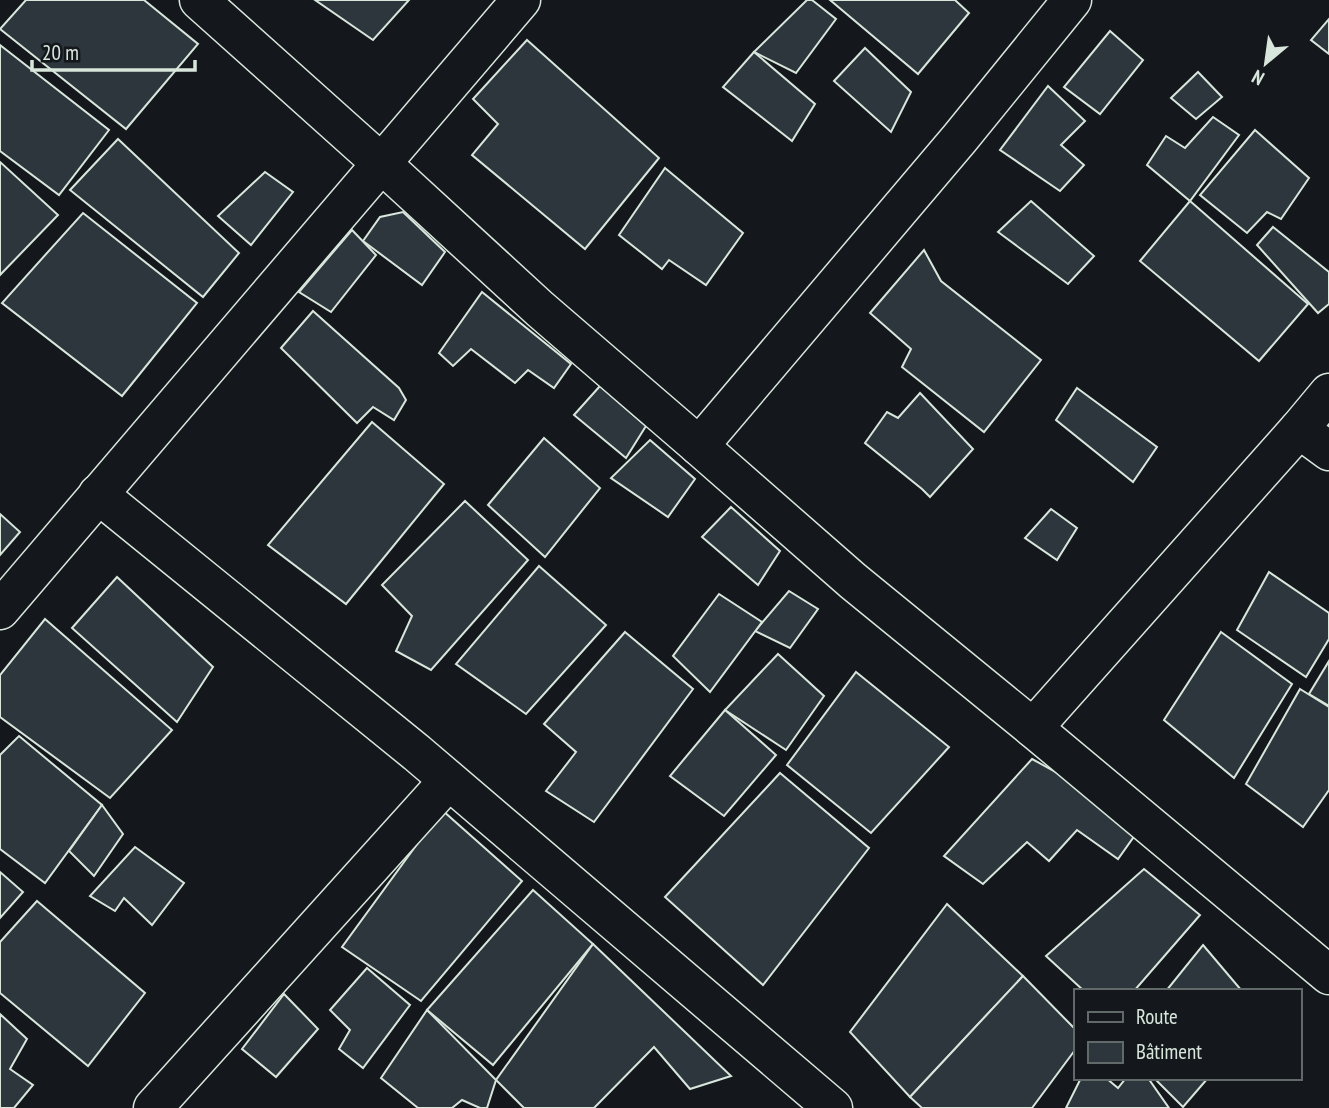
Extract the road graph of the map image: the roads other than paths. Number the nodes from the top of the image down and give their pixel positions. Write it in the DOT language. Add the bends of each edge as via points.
graph roads {
  1 [pos="199,0"];
  2 [pos="521,0"];
  3 [pos="1072,0"];
  4 [pos="381,163"];
  5 [pos="1329,393"];
  6 [pos="1299,429"];
  7 [pos="699,446"];
  8 [pos="1329,451"];
  9 [pos="98,494"];
  10 [pos="0,610"];
  11 [pos="1033,728"];
  12 [pos="448,781"];
  13 [pos="1329,975"];
  14 [pos="164,1105"];
  15 [pos="833,1108"];
  1 -- 4 [label="street"];
  2 -- 4 [label="street"];
  3 -- 7 [label="street"];
  4 -- 7 [label="street"];
  4 -- 9 [label="street"];
  5 -- 6 [label="street"];
  6 -- 8 [label="street"];
  6 -- 11 [label="street"];
  7 -- 11 [label="street" via="853,581"];
  9 -- 10 [label="street"];
  9 -- 12 [label="street"];
  11 -- 13 [label="street"];
  12 -- 14 [label="street"];
  12 -- 15 [label="street"];
}
